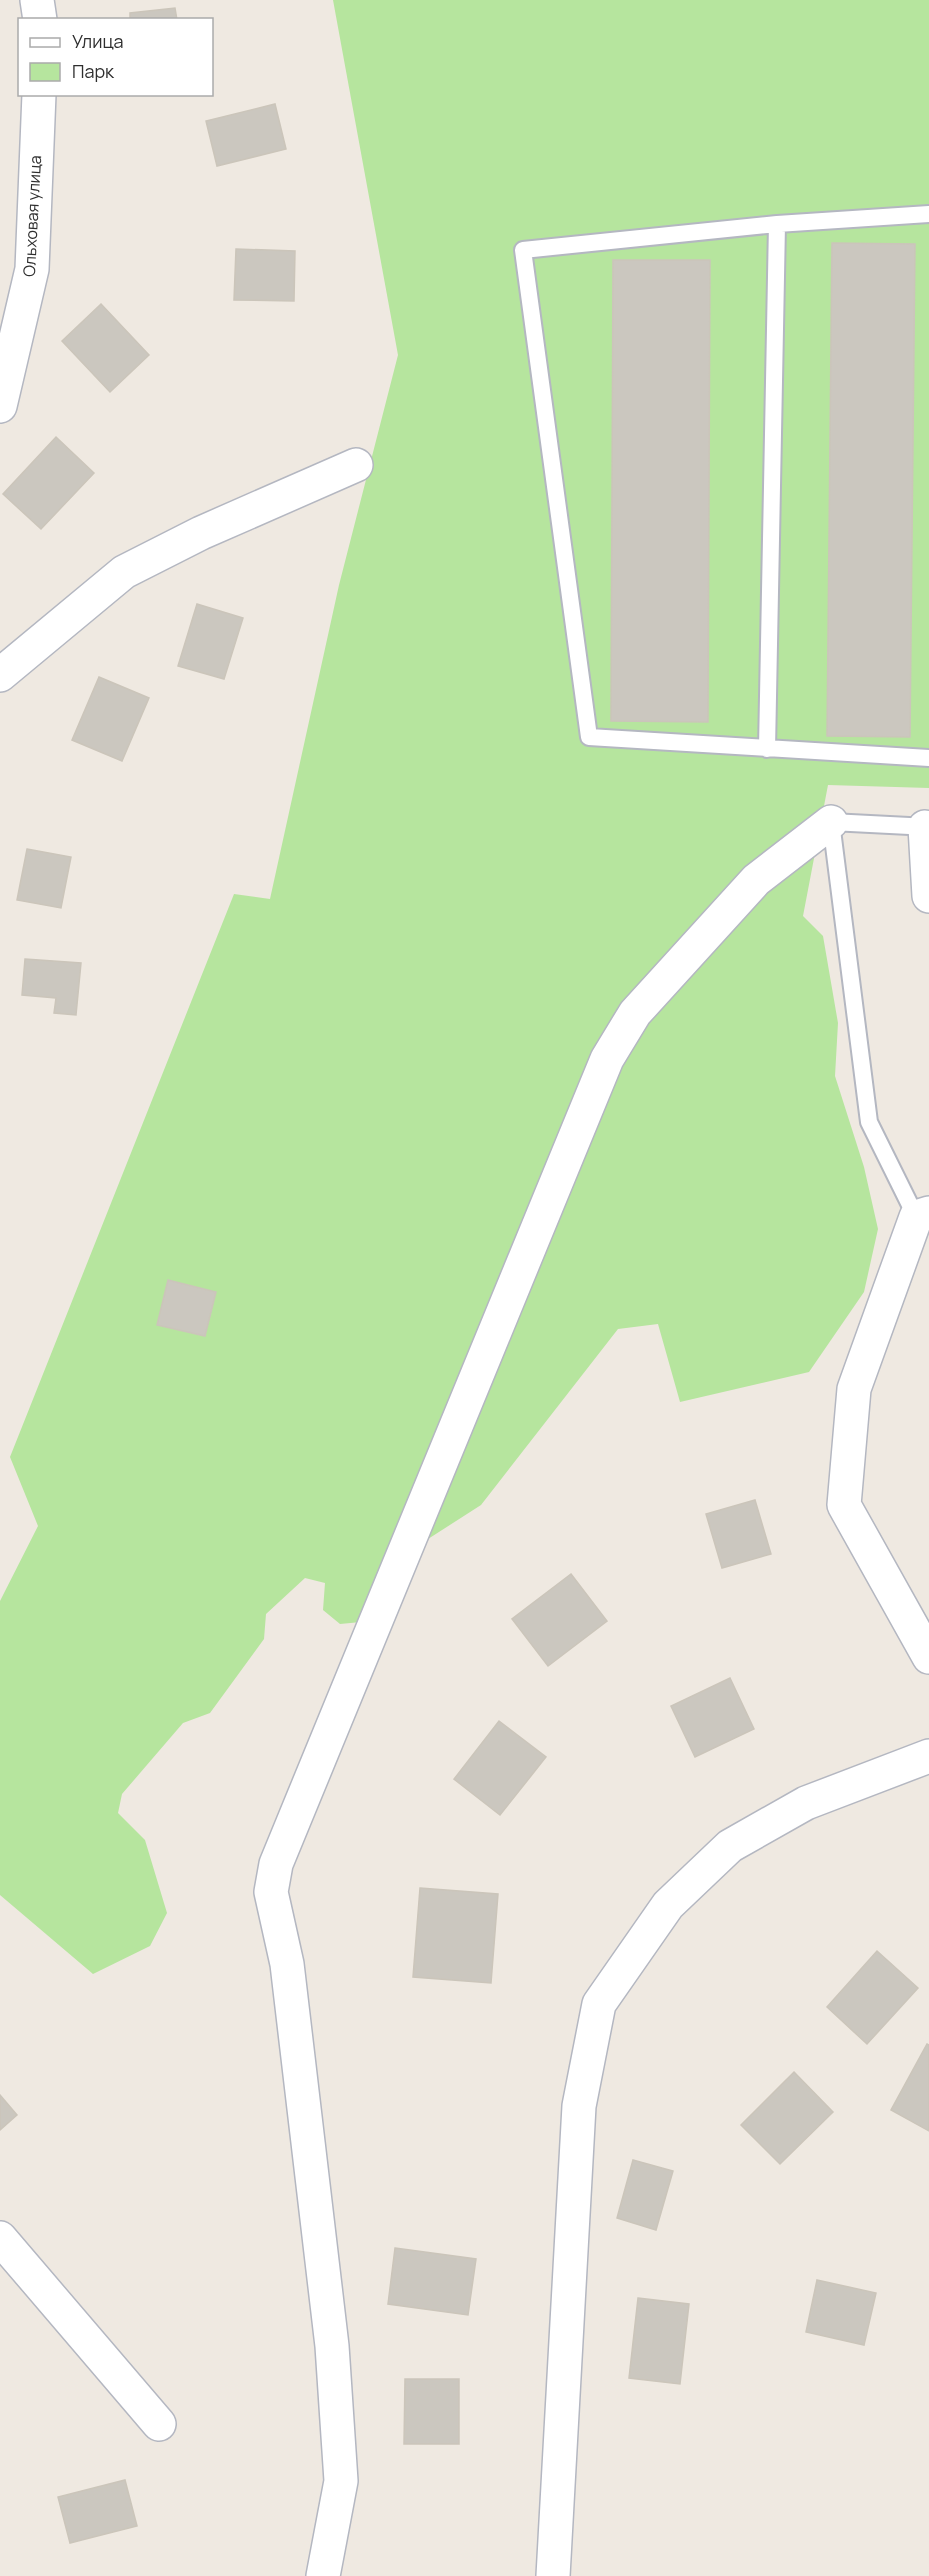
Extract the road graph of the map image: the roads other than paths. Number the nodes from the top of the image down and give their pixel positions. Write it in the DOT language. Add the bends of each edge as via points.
graph roads {
  1 [pos="37,0"];
  2 [pos="40,18"];
  3 [pos="39,96"];
  4 [pos="929,214"];
  5 [pos="777,224"];
  6 [pos="0,406"];
  7 [pos="356,465"];
  8 [pos="0,675"];
  9 [pos="767,749"];
  10 [pos="929,758"];
  11 [pos="831,822"];
  12 [pos="927,827"];
  13 [pos="929,896"];
  14 [pos="922,1215"];
  15 [pos="929,1657"];
  16 [pos="929,1756"];
  17 [pos="0,2238"];
  18 [pos="159,2424"];
  19 [pos="323,2576"];
  20 [pos="553,2576"];
  1 -- 2 [label="street"];
  3 -- 6 [label="street, Ольховая улица" via="32,270"];
  4 -- 5 [label="lane"];
  5 -- 9 [label="lane"];
  5 -- 9 [label="lane" via="523,250 589,737"];
  7 -- 8 [label="street" via="201,533 124,572"];
  9 -- 10 [label="lane"];
  11 -- 12 [label="lane"];
  11 -- 14 [label="lane" via="869,1122"];
  11 -- 19 [label="street" via="756,880 635,1013 607,1059 276,1864 271,1892 287,1964 332,2346 341,2481"];
  12 -- 13 [label="street"];
  14 -- 15 [label="street" via="854,1389 844,1505"];
  16 -- 20 [label="street" via="806,1803 730,1846 668,1905 599,2004 579,2106"];
  17 -- 18 [label="street"];
}
